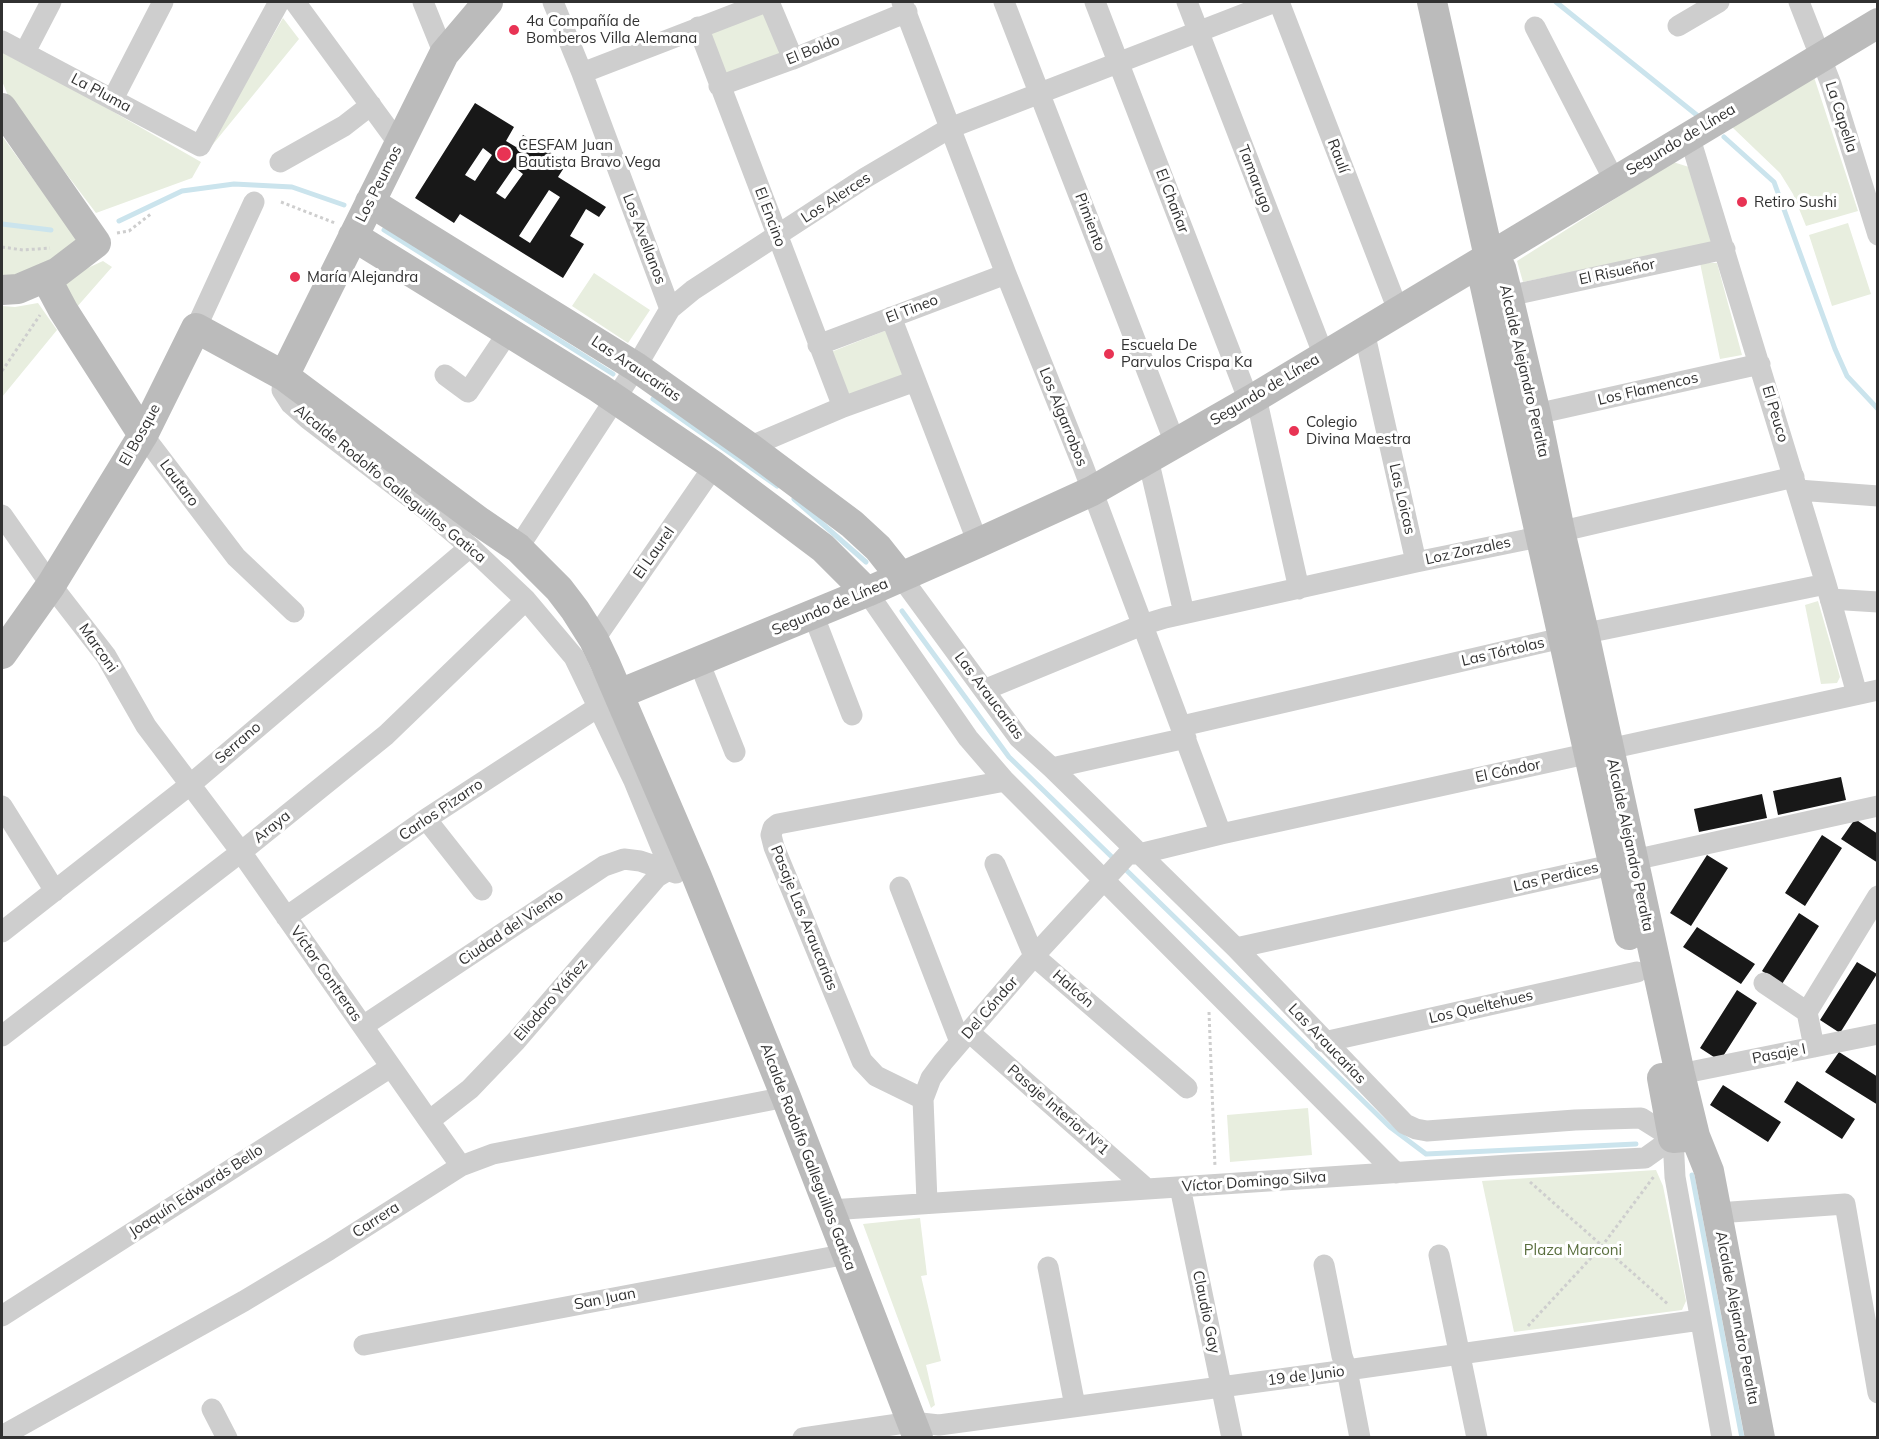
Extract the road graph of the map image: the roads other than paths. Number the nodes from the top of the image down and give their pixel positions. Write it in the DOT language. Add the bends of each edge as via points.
graph roads {
  1 [pos="51,2"];
  2 [pos="163,2"];
  3 [pos="279,2"];
  4 [pos="296,2"];
  5 [pos="423,2"];
  6 [pos="488,2"];
  7 [pos="553,2"];
  8 [pos="767,2"];
  9 [pos="1004,2"];
  10 [pos="1095,2"];
  11 [pos="1187,2"];
  12 [pos="1277,2"];
  13 [pos="1432,2"];
  14 [pos="1719,2"];
  15 [pos="1799,2"];
  16 [pos="904,7"];
  17 [pos="1878,23"];
  18 [pos="1678,26"];
  19 [pos="698,27"];
  20 [pos="1535,27"];
  21 [pos="1199,31"];
  22 [pos="2,41"];
  23 [pos="25,52"];
  24 [pos="444,54"];
  25 [pos="1820,58"];
  26 [pos="792,59"];
  27 [pos="1118,62"];
  28 [pos="582,73"];
  29 [pos="719,86"];
  30 [pos="1040,93"];
  31 [pos="113,99"];
  32 [pos="371,105"];
  33 [pos="2,108"];
  34 [pos="950,128"];
  35 [pos="1689,135"];
  36 [pos="399,144"];
  37 [pos="280,162"];
  38 [pos="1614,180"];
  39 [pos="254,202"];
  40 [pos="370,202"];
  41 [pos="1873,205"];
  42 [pos="1878,235"];
  43 [pos="353,236"];
  44 [pos="777,236"];
  45 [pos="1725,249"];
  46 [pos="1489,257"];
  47 [pos="1006,273"];
  48 [pos="50,286"];
  49 [pos="2,290"];
  50 [pos="1508,296"];
  51 [pos="670,309"];
  52 [pos="1398,310"];
  53 [pos="891,317"];
  54 [pos="196,328"];
  55 [pos="509,331"];
  56 [pos="1364,331"];
  57 [pos="818,345"];
  58 [pos="1324,356"];
  59 [pos="1760,364"];
  60 [pos="636,367"];
  61 [pos="445,375"];
  62 [pos="284,376"];
  63 [pos="915,381"];
  64 [pos="616,398"];
  65 [pos="1252,399"];
  66 [pos="843,407"];
  67 [pos="1536,414"];
  68 [pos="142,435"];
  69 [pos="1175,443"];
  70 [pos="749,447"];
  71 [pos="1148,459"];
  72 [pos="714,466"];
  73 [pos="1796,484"];
  74 [pos="1092,491"];
  75 [pos="1878,496"];
  76 [pos="2,515"];
  77 [pos="1550,533"];
  78 [pos="978,543"];
  79 [pos="470,547"];
  80 [pos="518,548"];
  81 [pos="1416,562"];
  82 [pos="901,577"];
  83 [pos="51,585"];
  84 [pos="1299,589"];
  85 [pos="1828,591"];
  86 [pos="867,592"];
  87 [pos="526,600"];
  88 [pos="1878,603"];
  89 [pos="294,612"];
  90 [pos="1184,613"];
  91 [pos="813,614"];
  92 [pos="1142,625"];
  93 [pos="1573,636"];
  94 [pos="594,640"];
  95 [pos="2,654"];
  96 [pos="699,662"];
  97 [pos="984,690"];
  98 [pos="1878,690"];
  99 [pos="1857,694"];
  100 [pos="609,700"];
  101 [pos="852,716"];
  102 [pos="1184,732"];
  103 [pos="1598,751"];
  104 [pos="735,752"];
  105 [pos="1052,768"];
  106 [pos="1005,781"];
  107 [pos="191,784"];
  108 [pos="2,806"];
  109 [pos="1878,806"];
  110 [pos="426,819"];
  111 [pos="1221,834"];
  112 [pos="241,852"];
  113 [pos="1133,854"];
  114 [pos="1623,862"];
  115 [pos="995,864"];
  116 [pos="667,871"];
  117 [pos="1107,876"];
  118 [pos="697,877"];
  119 [pos="900,888"];
  120 [pos="482,890"];
  121 [pos="55,891"];
  122 [pos="1878,896"];
  123 [pos="286,917"];
  124 [pos="2,932"];
  125 [pos="1236,948"];
  126 [pos="1034,956"];
  127 [pos="1637,972"];
  128 [pos="1764,983"];
  129 [pos="1807,1012"];
  130 [pos="363,1026"];
  131 [pos="1878,1034"];
  132 [pos="2,1036"];
  133 [pos="965,1037"];
  134 [pos="1324,1042"];
  135 [pos="1814,1047"];
  136 [pos="391,1067"];
  137 [pos="1680,1074"];
  138 [pos="1187,1088"];
  139 [pos="786,1097"];
  140 [pos="923,1099"];
  141 [pos="429,1122"];
  142 [pos="1684,1137"];
  143 [pos="461,1166"];
  144 [pos="1396,1173"];
  145 [pos="1180,1187"];
  146 [pos="1147,1188"];
  147 [pos="927,1202"];
  148 [pos="830,1210"];
  149 [pos="1717,1213"];
  150 [pos="847,1254"];
  151 [pos="1439,1255"];
  152 [pos="1324,1265"];
  153 [pos="1048,1267"];
  154 [pos="2,1316"];
  155 [pos="1700,1320"];
  156 [pos="364,1345"];
  157 [pos="1460,1355"];
  158 [pos="1347,1370"];
  159 [pos="1221,1386"];
  160 [pos="1878,1393"];
  161 [pos="1075,1406"];
  162 [pos="212,1409"];
  163 [pos="915,1430"];
  164 [pos="2,1436"];
  165 [pos="227,1437"];
  166 [pos="803,1437"];
  167 [pos="1232,1437"];
  168 [pos="1360,1437"];
  169 [pos="1477,1437"];
  170 [pos="1722,1437"];
  171 [pos="1760,1437"];
  1 -- 23 [label="street"];
  2 -- 31 [label="street"];
  3 -- 31 [label="street, La Pluma" via="200,146"];
  4 -- 32 [label="street"];
  5 -- 24 [label="street"];
  6 -- 24 [label="street, Los Peumos"];
  7 -- 28 [label="street, Los Avellanos"];
  8 -- 19 [label="street"];
  8 -- 26 [label="street"];
  9 -- 30 [label="street, Pimiento"];
  10 -- 27 [label="street, El Chañar"];
  11 -- 21 [label="street, Tamarugo"];
  12 -- 21 [label="street, Los Alerces"];
  12 -- 52 [label="street, Raulí"];
  13 -- 46 [label="street, Alcalde Alejandro Peralta"];
  14 -- 18 [label="street"];
  15 -- 25 [label="street, La Capella"];
  16 -- 26 [label="street, El Boldo"];
  16 -- 34 [label="street, Los Algarrobos"];
  17 -- 25 [label="street, Segundo de Línea"];
  19 -- 28 [label="street"];
  19 -- 29 [label="street, El Encino"];
  20 -- 38 [label="street"];
  21 -- 27 [label="street, Los Alerces"];
  21 -- 58 [label="street, Tamarugo"];
  22 -- 23 [label="street, La Pluma"];
  23 -- 31 [label="street, La Pluma"];
  24 -- 36 [label="street, Los Peumos"];
  25 -- 35 [label="street, Segundo de Línea"];
  25 -- 41 [label="street, La Capella"];
  26 -- 29 [label="street, El Boldo"];
  27 -- 30 [label="street, Los Alerces"];
  27 -- 65 [label="street, El Chañar"];
  28 -- 51 [label="street, Los Avellanos"];
  29 -- 44 [label="street, El Encino"];
  30 -- 34 [label="street, Los Alerces"];
  30 -- 69 [label="street, Pimiento"];
  32 -- 36 [label="street"];
  32 -- 37 [label="street" via="344,126"];
  33 -- 48 [label="street" via="94,240 58,272"];
  34 -- 44 [label="street, Los Alerces"];
  34 -- 47 [label="street, Los Algarrobos"];
  35 -- 38 [label="street, Segundo de Línea"];
  35 -- 45 [label="street, El Peuco"];
  36 -- 40 [label="street, Los Peumos"];
  38 -- 46 [label="street, Segundo de Línea"];
  39 -- 54 [label="street, El Bosque"];
  40 -- 43 [label="street, Los Peumos"];
  40 -- 60 [label="street, Las Araucarias"];
  41 -- 42 [label="street, La Capella"];
  43 -- 55 [label="street"];
  43 -- 62 [label="street, Los Peumos"];
  44 -- 51 [label="street, Los Alerces"];
  44 -- 57 [label="street, El Encino"];
  45 -- 50 [label="street, El Risueñor"];
  45 -- 59 [label="street, El Peuco"];
  46 -- 50 [label="street, Alcalde Alejandro Peralta" via="1500,268"];
  46 -- 52 [label="street, Segundo de Línea"];
  46 -- 77 [label="street, Alcalde Alejandro Peralta" via="1483,277"];
  47 -- 53 [label="street, El Tineo"];
  47 -- 74 [label="street, Los Algarrobos"];
  48 -- 49 [label="street"];
  48 -- 68 [label="street, Lautaro"];
  50 -- 67 [label="street, Alcalde Alejandro Peralta"];
  51 -- 60 [label="street, Los Alerces"];
  52 -- 56 [label="street, Segundo de Línea"];
  53 -- 57 [label="street, El Tineo"];
  53 -- 63 [label="street"];
  54 -- 62 [label="street, Alcalde Rodolfo Galleguillos Gatica"];
  54 -- 68 [label="street, El Bosque"];
  55 -- 61 [label="street" via="468,392"];
  55 -- 64 [label="street"];
  56 -- 58 [label="street, Segundo de Línea"];
  56 -- 81 [label="street, Las Loicas"];
  57 -- 66 [label="street, El Encino"];
  58 -- 65 [label="street, Segundo de Línea"];
  59 -- 67 [label="street, Los Flamencos"];
  59 -- 73 [label="street, El Peuco"];
  60 -- 64 [label="street, Los Alerces"];
  60 -- 70 [label="street, Las Araucarias"];
  62 -- 79 [label="street, Alcalde Rodolfo Galleguillos Gatica" via="282,390 291,404"];
  62 -- 80 [label="street, Alcalde Rodolfo Galleguillos Gatica"];
  63 -- 66 [label="street"];
  63 -- 78 [label="street"];
  64 -- 72 [label="street"];
  64 -- 80 [label="street, Los Alerces"];
  65 -- 69 [label="street, Segundo de Línea"];
  65 -- 84 [label="street, El Chañar"];
  66 -- 70 [label="street"];
  67 -- 77 [label="street, Alcalde Alejandro Peralta"];
  68 -- 83 [label="street, El Bosque"];
  68 -- 89 [label="street, Lautaro" via="236,557"];
  69 -- 71 [label="street, Segundo de Línea"];
  70 -- 82 [label="street, Las Araucarias" via="852,524"];
  71 -- 74 [label="street, Segundo de Línea"];
  71 -- 90 [label="street"];
  72 -- 86 [label="street" via="823,548"];
  72 -- 94 [label="street, El Laurel"];
  73 -- 75 [label="street, Loz Zorzales"];
  73 -- 77 [label="street, Loz Zorzales"];
  73 -- 85 [label="street, El Peuco"];
  74 -- 78 [label="street, Segundo de Línea"];
  74 -- 92 [label="street, Los Algarrobos"];
  76 -- 83 [label="street, Marconi"];
  77 -- 81 [label="street, Loz Zorzales"];
  77 -- 93 [label="street, Alcalde Alejandro Peralta"];
  78 -- 82 [label="street, Segundo de Línea"];
  79 -- 87 [label="street, Alcalde Rodolfo Galleguillos Gatica"];
  79 -- 107 [label="street, Serrano"];
  80 -- 94 [label="street, Alcalde Rodolfo Galleguillos Gatica" via="559,588"];
  81 -- 84 [label="street, Loz Zorzales"];
  82 -- 86 [label="street, Segundo de Línea"];
  82 -- 97 [label="street, Las Araucarias"];
  83 -- 95 [label="street, El Bosque"];
  83 -- 107 [label="street, Marconi" via="106,656 146,726"];
  84 -- 90 [label="street, Loz Zorzales"];
  85 -- 88 [label="street, Las Tórtolas"];
  85 -- 93 [label="street, Las Tórtolas"];
  85 -- 99 [label="street, El Peuco"];
  86 -- 91 [label="street, Segundo de Línea"];
  86 -- 106 [label="street" via="968,738"];
  87 -- 100 [label="street, Alcalde Rodolfo Galleguillos Gatica"];
  87 -- 112 [label="street, Araya" via="386,735"];
  90 -- 92 [label="street, Loz Zorzales"];
  91 -- 96 [label="street, Segundo de Línea"];
  91 -- 101 [label="street"];
  92 -- 97 [label="street, Loz Zorzales"];
  92 -- 102 [label="street, Los Algarrobos"];
  93 -- 102 [label="street, Las Tórtolas"];
  93 -- 103 [label="street, Alcalde Alejandro Peralta"];
  94 -- 100 [label="street, Alcalde Rodolfo Galleguillos Gatica"];
  96 -- 100 [label="street, Segundo de Línea"];
  96 -- 104 [label="street"];
  97 -- 105 [label="street, Las Araucarias" via="1019,738"];
  98 -- 99 [label="street, El Cóndor"];
  99 -- 103 [label="street, El Cóndor"];
  100 -- 110 [label="street, Carlos Pizarro"];
  100 -- 116 [label="street, Alcalde Rodolfo Galleguillos Gatica"];
  100 -- 118 [label="street, Alcalde Rodolfo Galleguillos Gatica"];
  102 -- 105 [label="street, Las Tórtolas"];
  102 -- 111 [label="street, Los Algarrobos"];
  103 -- 111 [label="street, El Cóndor"];
  103 -- 114 [label="street, Alcalde Alejandro Peralta"];
  105 -- 113 [label="street, Las Araucarias"];
  106 -- 117 [label="street"];
  106 -- 140 [label="street, Pasaje Las Araucarias" via="778,824 771,835 862,1061 876,1076"];
  107 -- 112 [label="street, Víctor Contreras"];
  107 -- 121 [label="street, Serrano"];
  108 -- 121 [label="street"];
  109 -- 114 [label="street, Las Perdices"];
  110 -- 120 [label="street"];
  110 -- 123 [label="street, Carlos Pizarro"];
  111 -- 113 [label="street, El Cóndor"];
  112 -- 123 [label="street, Víctor Contreras"];
  112 -- 132 [label="street, Araya"];
  113 -- 117 [label="street, Del Cóndor"];
  113 -- 125 [label="street, Las Araucarias"];
  114 -- 125 [label="street, Las Perdices"];
  114 -- 127 [label="street, Alcalde Alejandro Peralta"];
  114 -- 137 [label="street, Alcalde Alejandro Peralta"];
  115 -- 126 [label="street, Halcón"];
  116 -- 118 [label="street"];
  116 -- 130 [label="street, Ciudad del Viento" via="624,859 604,866"];
  116 -- 141 [label="street, Eliodoro Yáñez" via="657,877 516,1041 470,1089"];
  117 -- 126 [label="street, Del Cóndor"];
  117 -- 144 [label="street" via="1208,986"];
  118 -- 139 [label="street, Alcalde Rodolfo Galleguillos Gatica"];
  119 -- 133 [label="street"];
  121 -- 124 [label="street, Serrano"];
  122 -- 129 [label="street"];
  123 -- 130 [label="street, Víctor Contreras"];
  125 -- 134 [label="street, Las Araucarias"];
  126 -- 133 [label="street, Del Cóndor"];
  126 -- 138 [label="street, Halcón"];
  127 -- 134 [label="street, Los Queltehues"];
  127 -- 142 [label="street, Alcalde Alejandro Peralta" via="1662,1076"];
  128 -- 129 [label="street"];
  129 -- 135 [label="street"];
  130 -- 136 [label="street, Víctor Contreras"];
  131 -- 135 [label="street, Pasaje I"];
  133 -- 140 [label="street, Del Cóndor" via="931,1078"];
  133 -- 146 [label="street, Pasaje Interior Nº1"];
  134 -- 142 [label="street, Las Araucarias" via="1405,1124 1416,1129 1641,1118"];
  135 -- 137 [label="street, Pasaje I"];
  136 -- 141 [label="street, Víctor Contreras"];
  136 -- 154 [label="street, Joaquín Edwards Bello"];
  137 -- 142 [label="street, Alcalde Alejandro Peralta"];
  139 -- 143 [label="street, Carrera" via="493,1154"];
  139 -- 148 [label="street, Alcalde Rodolfo Galleguillos Gatica"];
  140 -- 147 [label="street, Del Cóndor"];
  141 -- 143 [label="street, Víctor Contreras"];
  142 -- 144 [label="street, Víctor Domingo Silva" via="1645,1158"];
  142 -- 149 [label="street, Alcalde Alejandro Peralta" via="1709,1171"];
  142 -- 155 [label="street, Alcalde Alejandro Peralta" via="1675,1177"];
  143 -- 164 [label="street, Carrera" via="244,1301"];
  144 -- 145 [label="street, Víctor Domingo Silva"];
  145 -- 146 [label="street, Víctor Domingo Silva"];
  145 -- 159 [label="street, Claudio Gay"];
  146 -- 147 [label="street, Víctor Domingo Silva"];
  147 -- 148 [label="street, Víctor Domingo Silva"];
  148 -- 150 [label="street, Alcalde Rodolfo Galleguillos Gatica"];
  149 -- 160 [label="street" via="1845,1203"];
  149 -- 171 [label="street, Alcalde Alejandro Peralta"];
  150 -- 156 [label="street, San Juan"];
  150 -- 163 [label="street, Alcalde Rodolfo Galleguillos Gatica"];
  151 -- 157 [label="street"];
  152 -- 158 [label="street"];
  153 -- 161 [label="street"];
  155 -- 157 [label="street, 19 de Junio"];
  155 -- 170 [label="street, Alcalde Alejandro Peralta"];
  157 -- 158 [label="street, 19 de Junio"];
  157 -- 169 [label="street"];
  158 -- 159 [label="street, 19 de Junio"];
  158 -- 168 [label="street"];
  159 -- 161 [label="street, 19 de Junio"];
  159 -- 167 [label="street, Claudio Gay"];
  161 -- 163 [label="street, 19 de Junio"];
  162 -- 165 [label="street"];
  163 -- 166 [label="street, 19 de Junio"];
}
